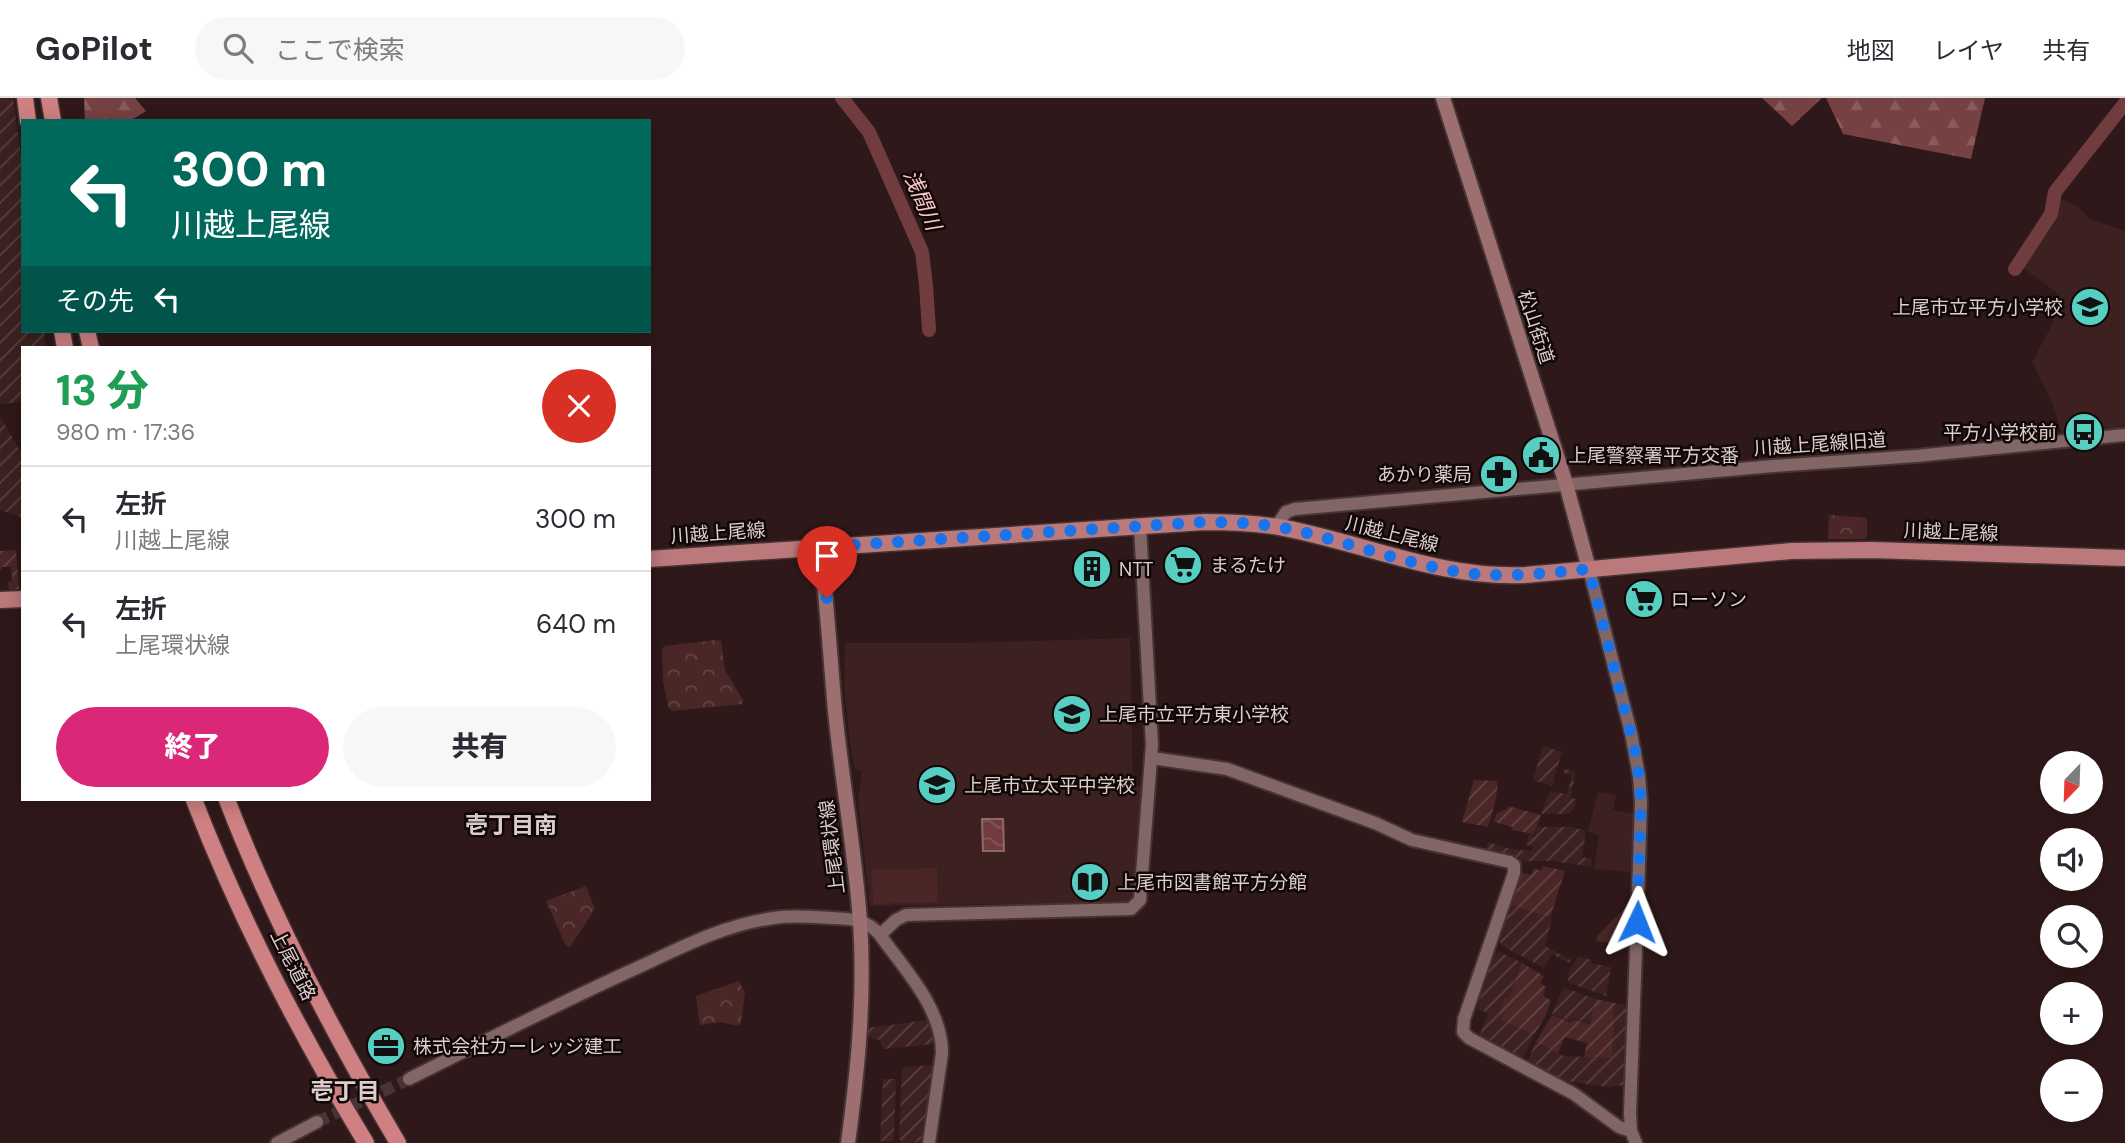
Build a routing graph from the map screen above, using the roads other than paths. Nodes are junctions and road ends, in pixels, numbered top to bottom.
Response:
1 (25, 98) edge
2 (49, 98) edge
3 (1443, 98) edge
4 (28, 119) edge
5 (53, 119) edge
6 (2125, 435) edge
7 (1566, 484) junction
8 (1140, 526) junction
9 (1276, 527) junction
10 (820, 547) junction
11 (2125, 558) edge
12 (651, 559) edge
13 (1589, 569) junction
14 (21, 599) edge
15 (0, 600) edge
16 (1152, 758) junction
17 (194, 801) edge
18 (227, 801) edge
19 (860, 920) junction
20 (880, 935) junction
21 (409, 1079) tunnel mouth
22 (317, 1122) tunnel mouth
23 (1634, 1137) edge
24 (276, 1143) edge
25 (366, 1143) edge
26 (398, 1143) edge
27 (848, 1143) edge
28 (929, 1143) edge

1 - 4 highway
2 - 5 highway
3 - 7 main road, 松山街道
6 - 7 street, 川越上尾線旧道
7 - 9 street, 川越上尾線旧道
7 - 13 main road, 松山街道
8 - 9 main road, 川越上尾線
8 - 10 main road, 川越上尾線
8 - 16 street
9 - 13 main road, 川越上尾線
10 - 12 main road, 川越上尾線
10 - 19 main road, 上尾環状線
11 - 13 main road, 川越上尾線
13 - 23 street
14 - 15 main road
16 - 20 street
16 - 23 street
17 - 25 highway, 上尾道路
18 - 26 highway, 上尾道路
19 - 20 street
19 - 21 street
19 - 27 main road, 上尾環状線
20 - 28 street
22 - 24 street

